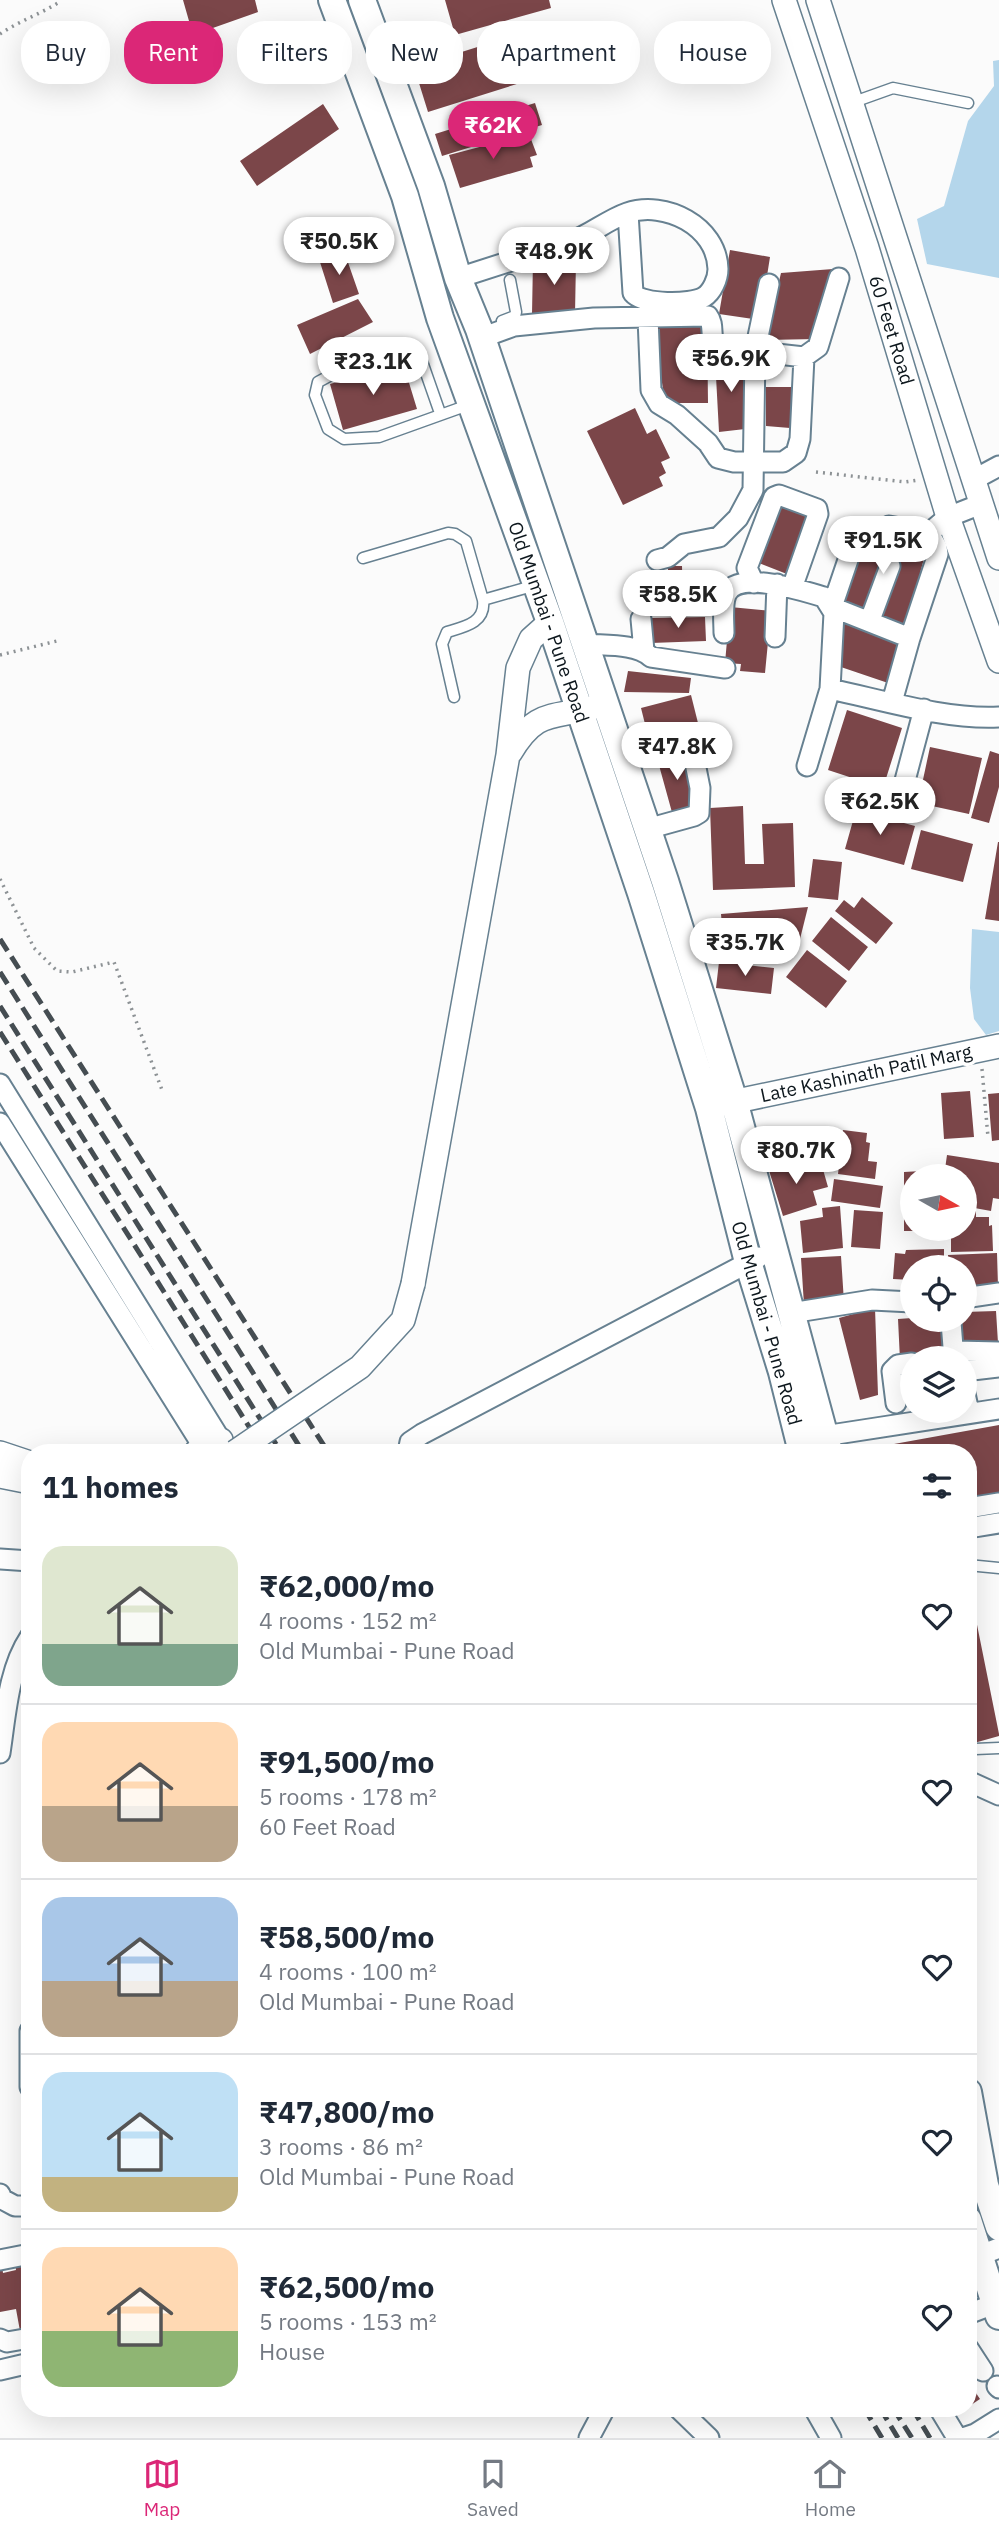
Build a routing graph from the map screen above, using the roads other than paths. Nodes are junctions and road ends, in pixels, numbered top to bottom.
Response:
1 (332, 0) edge
2 (362, 0) edge
3 (785, 0) edge
4 (818, 0) edge
5 (851, 103) junction
6 (968, 103) dead end
7 (431, 187) junction
8 (405, 196) junction
9 (628, 212) junction
10 (906, 274) junction
11 (458, 278) junction
12 (839, 278) dead end
13 (510, 279) dead end
14 (877, 282) junction
15 (769, 284) dead end
16 (648, 318) junction
17 (480, 334) junction
18 (755, 351) junction
19 (804, 357) junction
20 (472, 404) junction
21 (440, 413) junction
22 (754, 461) junction
23 (999, 466) edge
24 (974, 480) junction
25 (981, 504) junction
26 (948, 517) junction
27 (889, 526) dead end
28 (929, 533) junction
29 (849, 557) dead end
30 (363, 558) dead end
31 (999, 558) edge
32 (657, 560) dead end
33 (890, 566) dead end
34 (754, 583) junction
35 (537, 585) junction
36 (785, 586) junction
37 (483, 600) junction
38 (832, 607) junction
39 (641, 619) dead end
40 (870, 620) junction
41 (550, 622) junction
42 (724, 633) dead end
43 (775, 637) dead end
44 (910, 638) junction
45 (584, 644) junction
46 (644, 651) junction
47 (999, 661) edge
48 (725, 668) dead end
49 (830, 689) junction
50 (454, 696) dead end
51 (892, 702) junction
52 (592, 707) junction
53 (924, 709) junction
54 (999, 717) edge
55 (694, 753) dead end
56 (508, 755) junction
57 (807, 766) dead end
58 (903, 788) dead end
59 (647, 829) junction
60 (990, 1047) edge
61 (0, 1084) edge
62 (721, 1104) junction
63 (0, 1123) edge
64 (772, 1250) junction
65 (748, 1262) junction
66 (999, 1293) edge
67 (977, 1296) edge
68 (900, 1301) edge
69 (790, 1314) junction
70 (953, 1332) edge
71 (999, 1352) edge
72 (900, 1365) edge
73 (999, 1367) edge
74 (977, 1370) edge
75 (896, 1403) dead end
76 (999, 1409) edge
77 (977, 1411) edge
78 (920, 1423) edge
79 (207, 1444) edge
80 (211, 1444) edge
81 (225, 1444) edge
82 (410, 1444) edge
83 (800, 1444) edge
84 (826, 1444) edge
85 (0, 1453) edge
86 (21, 1460) edge
87 (0, 1476) edge
88 (21, 1480) edge
89 (0, 1489) edge
90 (21, 1492) edge
91 (999, 1503) edge
92 (977, 1507) edge
93 (999, 1523) edge
94 (977, 1527) edge
95 (0, 1559) edge
96 (21, 1560) edge
97 (977, 1566) edge
98 (999, 1568) edge
99 (21, 1651) edge
100 (999, 1748) edge
101 (977, 1749) edge
102 (0, 1753) edge
103 (977, 1785) edge
104 (999, 1795) edge
105 (977, 2141) edge
106 (0, 2194) edge
107 (21, 2206) edge
108 (999, 2227) edge
109 (977, 2238) edge
110 (21, 2256) edge
111 (0, 2260) edge
112 (997, 2310) edge
113 (977, 2313) edge
114 (0, 2339) edge
115 (21, 2340) edge
116 (977, 2362) edge
117 (21, 2365) edge
118 (0, 2370) edge
119 (983, 2371) dead end
120 (600, 2417) edge
121 (687, 2417) edge
122 (819, 2417) edge
123 (945, 2417) edge
124 (999, 2419) edge
125 (589, 2438) edge
126 (709, 2438) edge
127 (831, 2438) edge
128 (962, 2438) edge

1 - 8 main road, Old Mumbai - Pune Road
2 - 7 main road, Old Mumbai - Pune Road
3 - 14 street, 60 Feet Road
4 - 5 street, 60 Feet Road
5 - 6 lane
5 - 10 street, 60 Feet Road
7 - 8 main road
7 - 11 main road, Old Mumbai - Pune Road
8 - 20 main road, Old Mumbai - Pune Road
9 - 9 street
9 - 11 street
10 - 14 street
10 - 24 street, 60 Feet Road
11 - 17 main road, Old Mumbai - Pune Road
12 - 19 street
13 - 17 lane
14 - 26 street, 60 Feet Road
15 - 18 street
16 - 17 street
16 - 18 street
16 - 22 street
17 - 45 main road, Old Mumbai - Pune Road
18 - 19 street
18 - 22 street
19 - 22 street
20 - 21 lane
20 - 35 main road, Old Mumbai - Pune Road
21 - 21 lane
22 - 32 street
23 - 24 street
24 - 25 street, 60 Feet Road
25 - 26 street
25 - 31 street, 60 Feet Road
26 - 28 street
26 - 47 street, 60 Feet Road
27 - 28 street
28 - 44 street
29 - 38 street
30 - 37 lane
33 - 40 street
34 - 36 street
34 - 36 street
34 - 42 street
35 - 37 lane
35 - 41 main road, Old Mumbai - Pune Road
36 - 38 street
36 - 43 street
37 - 50 lane
38 - 40 street
38 - 49 street
39 - 46 street
40 - 44 street
41 - 52 main road, Old Mumbai - Pune Road
41 - 56 street
44 - 51 street
45 - 46 street
45 - 52 main road, Old Mumbai - Pune Road
46 - 48 street
49 - 51 street
49 - 57 street
51 - 53 street
52 - 56 street
52 - 59 main road, Old Mumbai - Pune Road
52 - 62 main road, Old Mumbai - Pune Road
53 - 54 street
53 - 58 street
55 - 59 street
56 - 81 street, bridge
59 - 62 main road, Old Mumbai - Pune Road
60 - 62 street, Late Kashinath Patil Marg
61 - 80 street
62 - 64 main road, Old Mumbai - Pune Road
62 - 65 main road, Old Mumbai - Pune Road
63 - 79 street
64 - 65 street
64 - 69 main road, Old Mumbai - Pune Road
65 - 82 street
65 - 83 main road, Old Mumbai - Pune Road
66 - 67 street
68 - 69 street
69 - 84 main road, Old Mumbai - Pune Road
70 - 71 street
72 - 75 street
73 - 74 street
76 - 77 street
78 - 84 street
85 - 86 street
87 - 88 street
89 - 90 street
91 - 92 street
93 - 94 street
95 - 96 street
97 - 98 lane
99 - 102 street
100 - 101 lane
103 - 104 street
105 - 108 main road
106 - 107 street
109 - 112 main road
110 - 111 street
112 - 113 street
114 - 115 street
116 - 119 street
117 - 118 street
120 - 125 street
121 - 126 street
122 - 127 street
123 - 128 street
124 - 128 street

